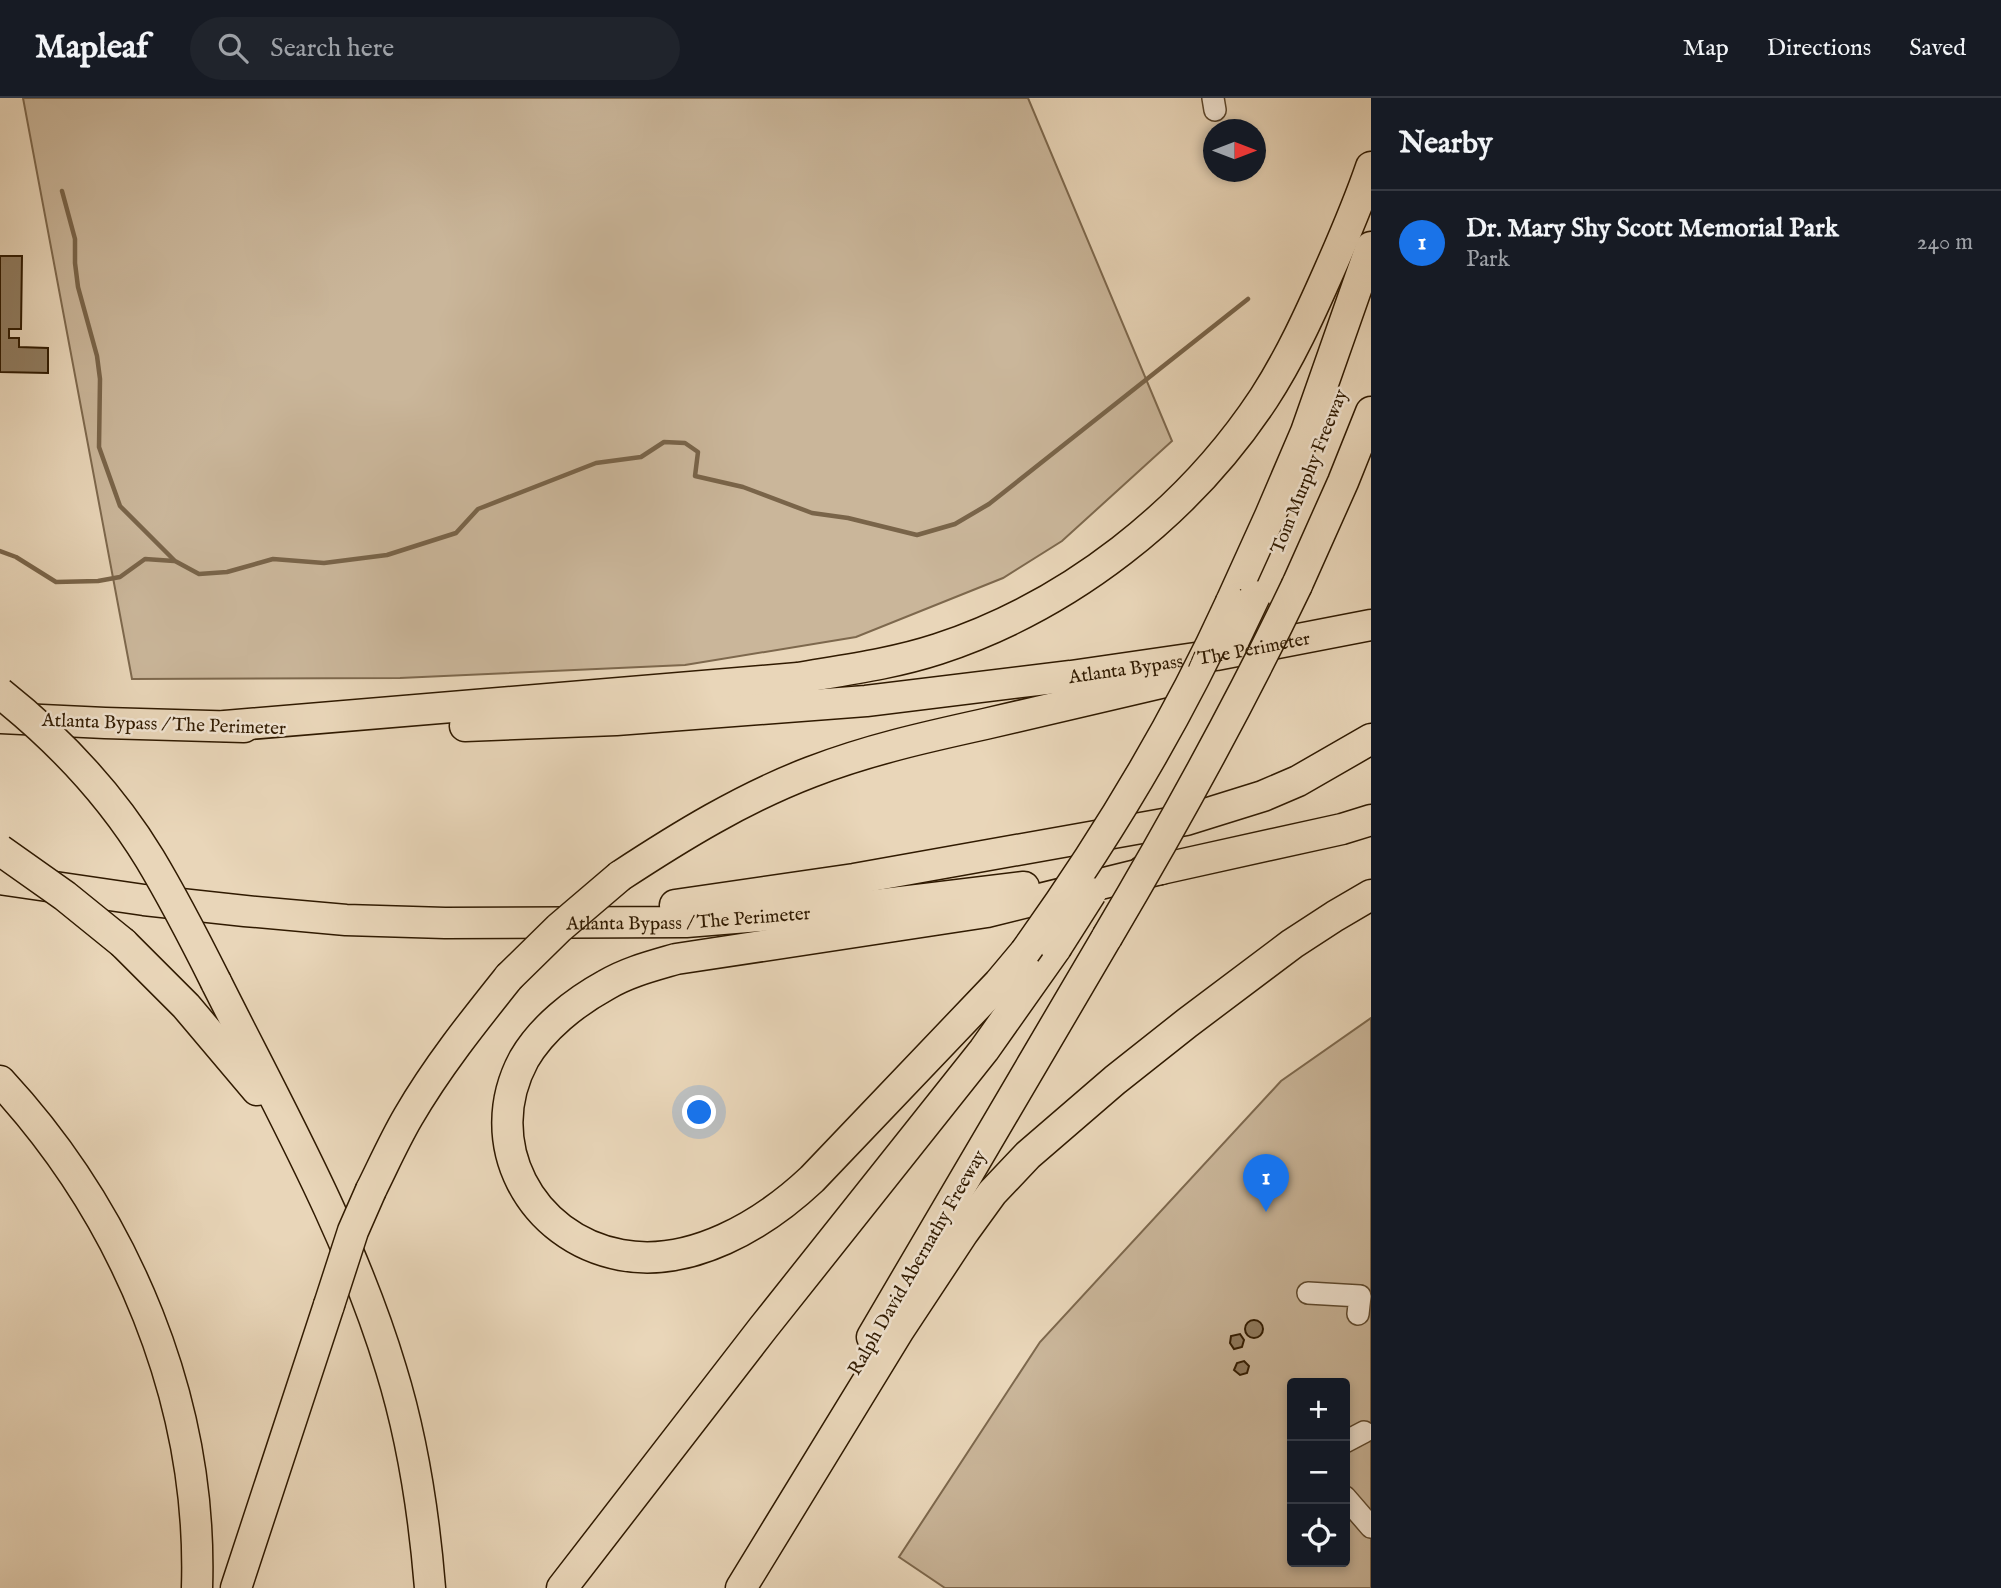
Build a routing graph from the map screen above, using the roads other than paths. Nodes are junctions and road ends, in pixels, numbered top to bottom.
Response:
1 (1371, 167) edge
2 (1371, 247) edge
3 (1371, 306) edge
4 (1371, 412) edge
5 (1243, 599) junction
6 (1371, 625) edge
7 (1216, 655) junction
8 (0, 693) edge
9 (0, 718) edge
10 (225, 726) junction
11 (1371, 739) edge
12 (1371, 820) edge
13 (0, 850) edge
14 (1161, 869) junction
15 (0, 879) edge
16 (1371, 895) edge
17 (543, 924) junction
18 (1107, 937) joint
19 (0, 1081) edge
20 (313, 1175) junction
21 (1308, 1293) dead end
22 (1358, 1314) dead end
23 (1364, 1432) dead end
24 (1348, 1441) edge
25 (1350, 1503) edge
26 (1371, 1527) edge
27 (197, 1588) edge
28 (236, 1588) edge
29 (430, 1588) edge
30 (562, 1588) edge
31 (725, 1588) edge
32 (741, 1588) edge

1 - 10 highway
2 - 5 highway
3 - 5 highway, Tom Murphy Freeway
4 - 18 highway, Tom Murphy Freeway, bridge
5 - 14 highway, bridge
5 - 30 highway, bridge
6 - 7 highway, Atlanta Bypass / The Perimeter
7 - 10 highway, Atlanta Bypass / The Perimeter
7 - 28 highway, bridge
8 - 20 highway, bridge
9 - 10 highway, Atlanta Bypass / The Perimeter
11 - 17 highway
12 - 14 highway, Atlanta Bypass / The Perimeter
13 - 20 highway, bridge
14 - 17 highway, Atlanta Bypass / The Perimeter
15 - 17 highway, Atlanta Bypass / The Perimeter
16 - 32 highway
18 - 31 highway, Ralph David Abernathy Freeway
19 - 27 highway
20 - 29 highway
21 - 22 lane
23 - 24 lane
25 - 26 lane

